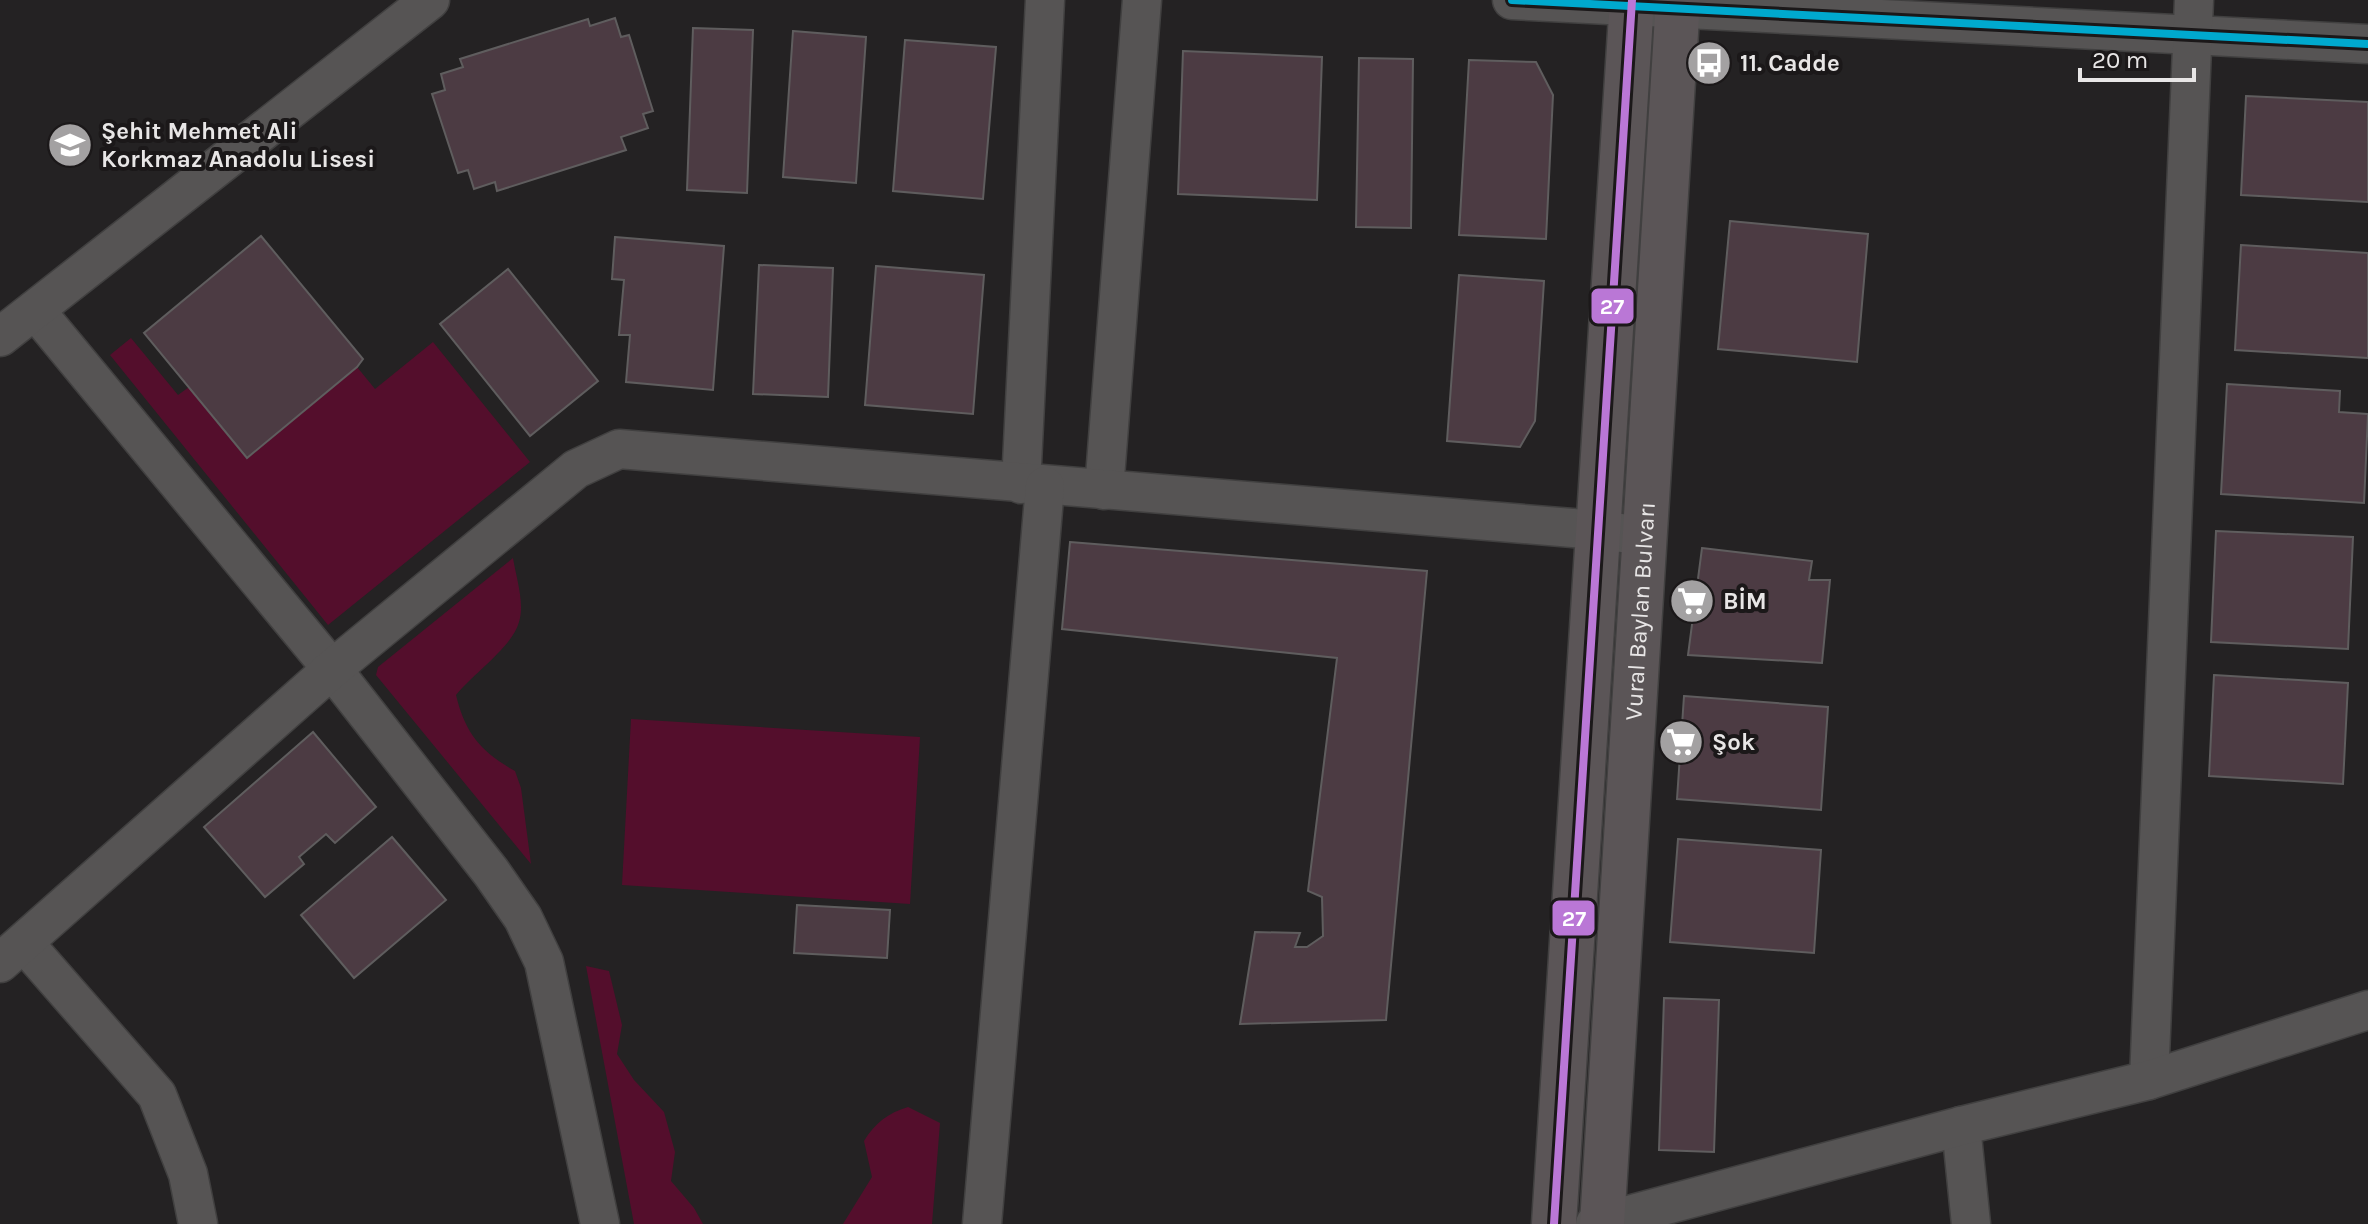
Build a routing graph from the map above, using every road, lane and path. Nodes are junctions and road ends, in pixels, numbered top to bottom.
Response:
1 (430, 0) edge
2 (1045, 0) edge
3 (1142, 0) edge
4 (1512, 0) edge
5 (1632, 3) edge
6 (1678, 4) edge
7 (2193, 18) edge
8 (2368, 44) edge
9 (11, 324) edge
10 (1033, 485) junction
11 (1104, 490) junction
12 (1597, 530) junction
13 (1646, 536) junction
14 (332, 669) junction
15 (12, 953) edge
16 (2368, 1010) edge
17 (2149, 1080) junction
18 (1961, 1126) junction
19 (1600, 1223) edge
20 (198, 1224) edge
21 (600, 1224) edge
22 (982, 1224) edge
23 (1554, 1224) edge
24 (1971, 1224) edge

1 - 9 street
2 - 10 street
3 - 11 street
4 - 5 street
5 - 6 street
5 - 12 main road, Vural Baylan Bulvarı
6 - 7 street
6 - 13 main road, Vural Baylan Bulvarı
7 - 8 street
7 - 17 street
9 - 14 street
10 - 11 street
10 - 14 street
10 - 22 street
11 - 12 street
12 - 13 street
12 - 23 main road, Vural Baylan Bulvarı
13 - 19 main road, Vural Baylan Bulvarı
14 - 15 street
14 - 21 street
15 - 20 street
16 - 17 street
17 - 18 street
18 - 19 street
18 - 24 street

